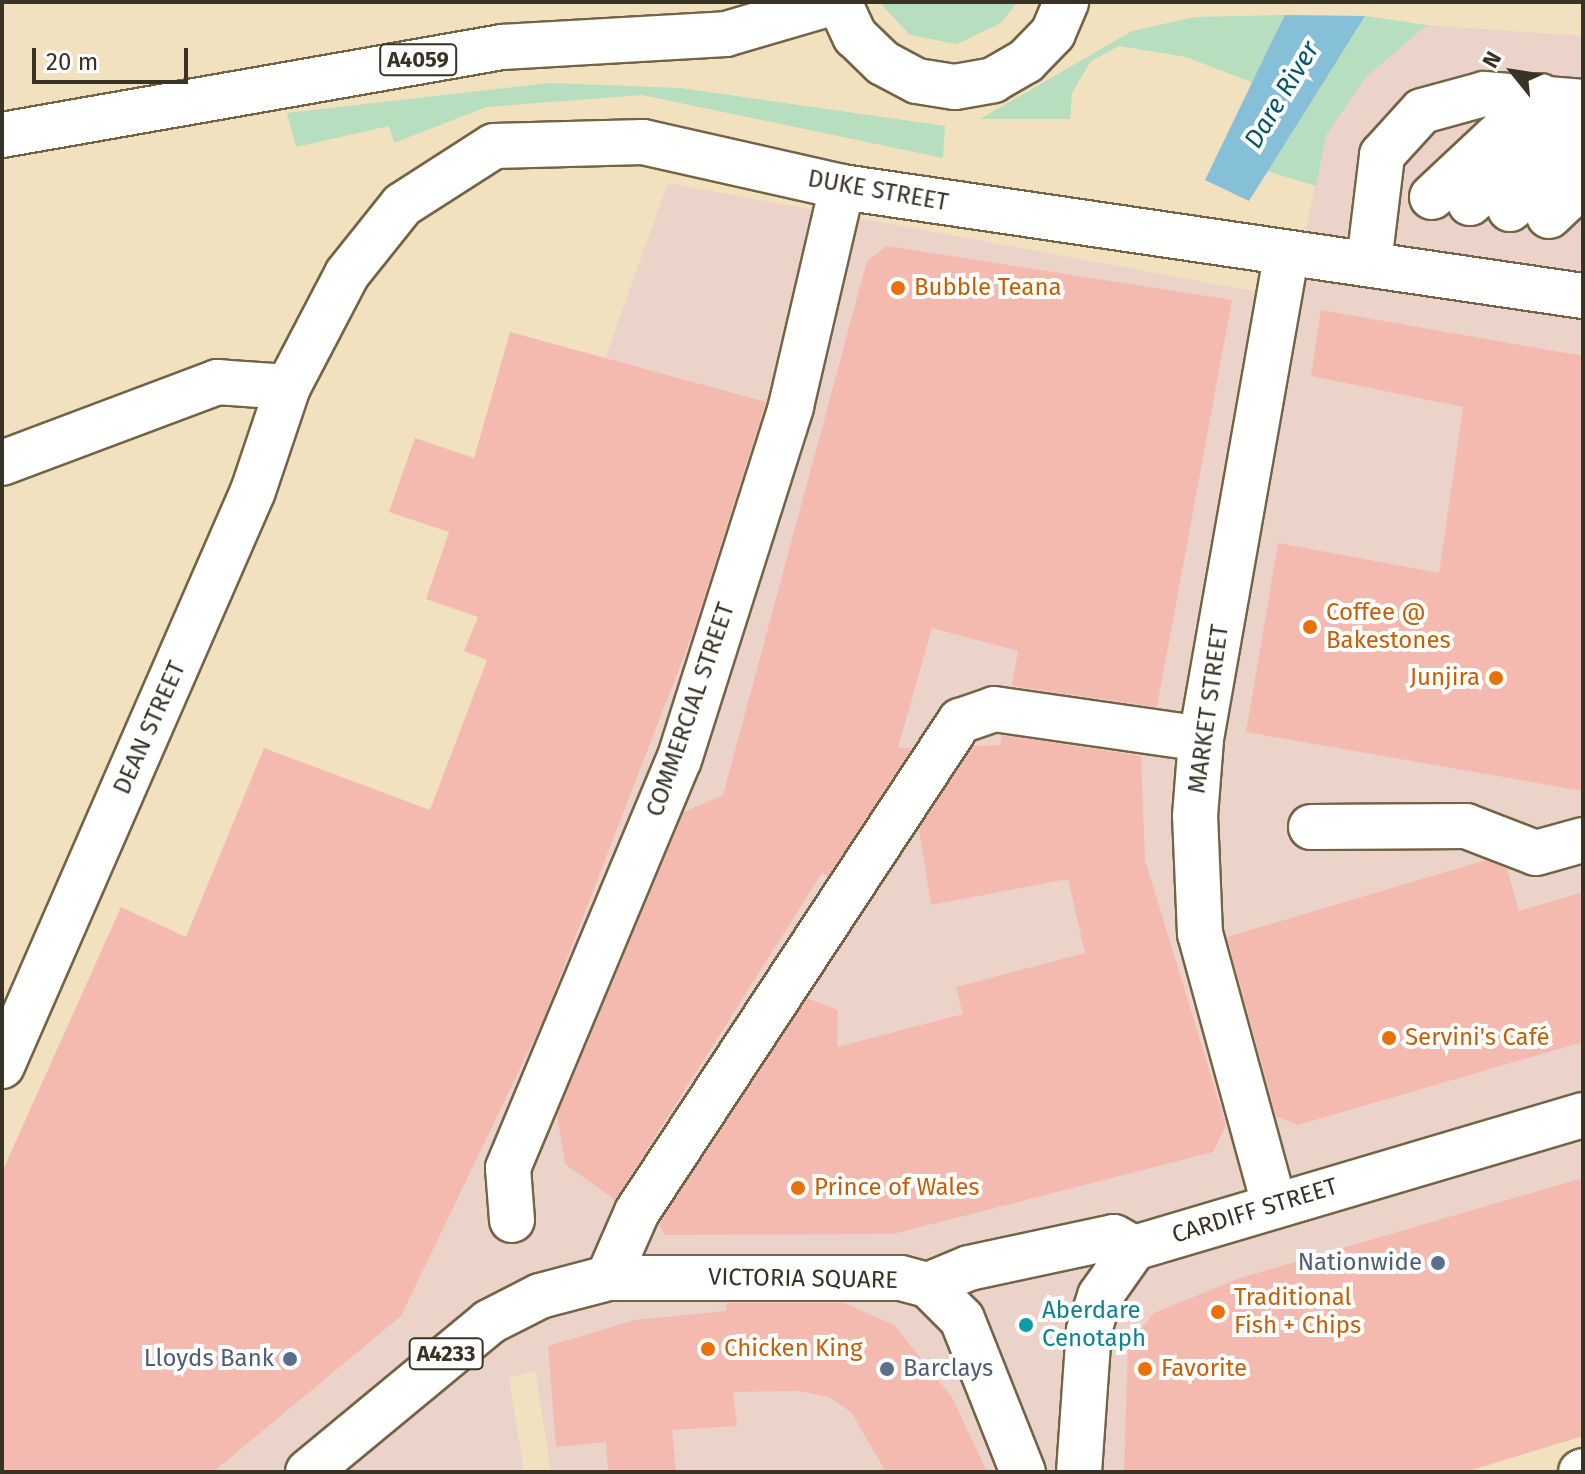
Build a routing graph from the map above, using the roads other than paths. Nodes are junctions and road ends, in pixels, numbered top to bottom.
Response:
1 (837, 2) edge
2 (1066, 2) edge
3 (1572, 110) edge
4 (2, 135) edge
5 (1583, 184) edge
6 (842, 187) junction
7 (1490, 206) junction
8 (1286, 258) junction
9 (1369, 263) junction
10 (1583, 296) edge
11 (288, 387) junction
12 (2, 463) edge
13 (1201, 739) junction
14 (1311, 827) dead end
15 (1583, 840) edge
16 (2, 1066) edge
17 (1583, 1115) edge
18 (1274, 1204) junction
19 (512, 1220) dead end
20 (1134, 1248) junction
21 (608, 1278) junction
22 (928, 1285) junction
23 (308, 1472) edge
24 (1023, 1472) edge
25 (1079, 1472) edge

1 - 2 street
1 - 4 street, A4059
3 - 7 street
3 - 7 street
3 - 9 street
5 - 7 street
6 - 8 street, DUKE STREET
6 - 11 street, DUKE STREET
6 - 19 street, COMMERCIAL STREET
8 - 9 street, DUKE STREET
8 - 13 street, MARKET STREET
9 - 10 street, DUKE STREET
11 - 12 street
11 - 16 street, DEAN STREET
13 - 18 street, MARKET STREET
13 - 21 street
14 - 15 street
17 - 18 street, CARDIFF STREET
18 - 20 street, CARDIFF STREET
20 - 22 street, CARDIFF STREET
20 - 25 street
21 - 22 street, VICTORIA SQUARE / A4233
21 - 23 street, A4233
22 - 24 street, VICTORIA SQUARE

